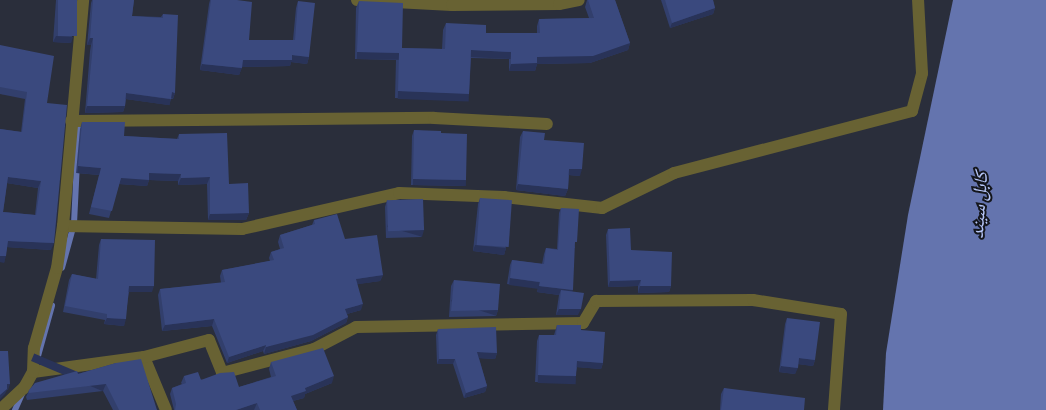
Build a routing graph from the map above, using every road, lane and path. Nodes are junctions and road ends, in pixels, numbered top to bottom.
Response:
1 (83, 0) edge
2 (357, 0) edge
3 (579, 0) edge
4 (918, 0) edge
5 (71, 121) junction
6 (547, 124) dead end
7 (63, 226) junction
8 (144, 357) junction
9 (33, 372) junction
10 (0, 410) edge
11 (166, 410) edge
12 (834, 410) edge

1 - 5 street
2 - 3 street
4 - 7 street
5 - 6 street
5 - 7 street
7 - 9 street
8 - 9 street
8 - 11 street
8 - 12 street
9 - 10 street

